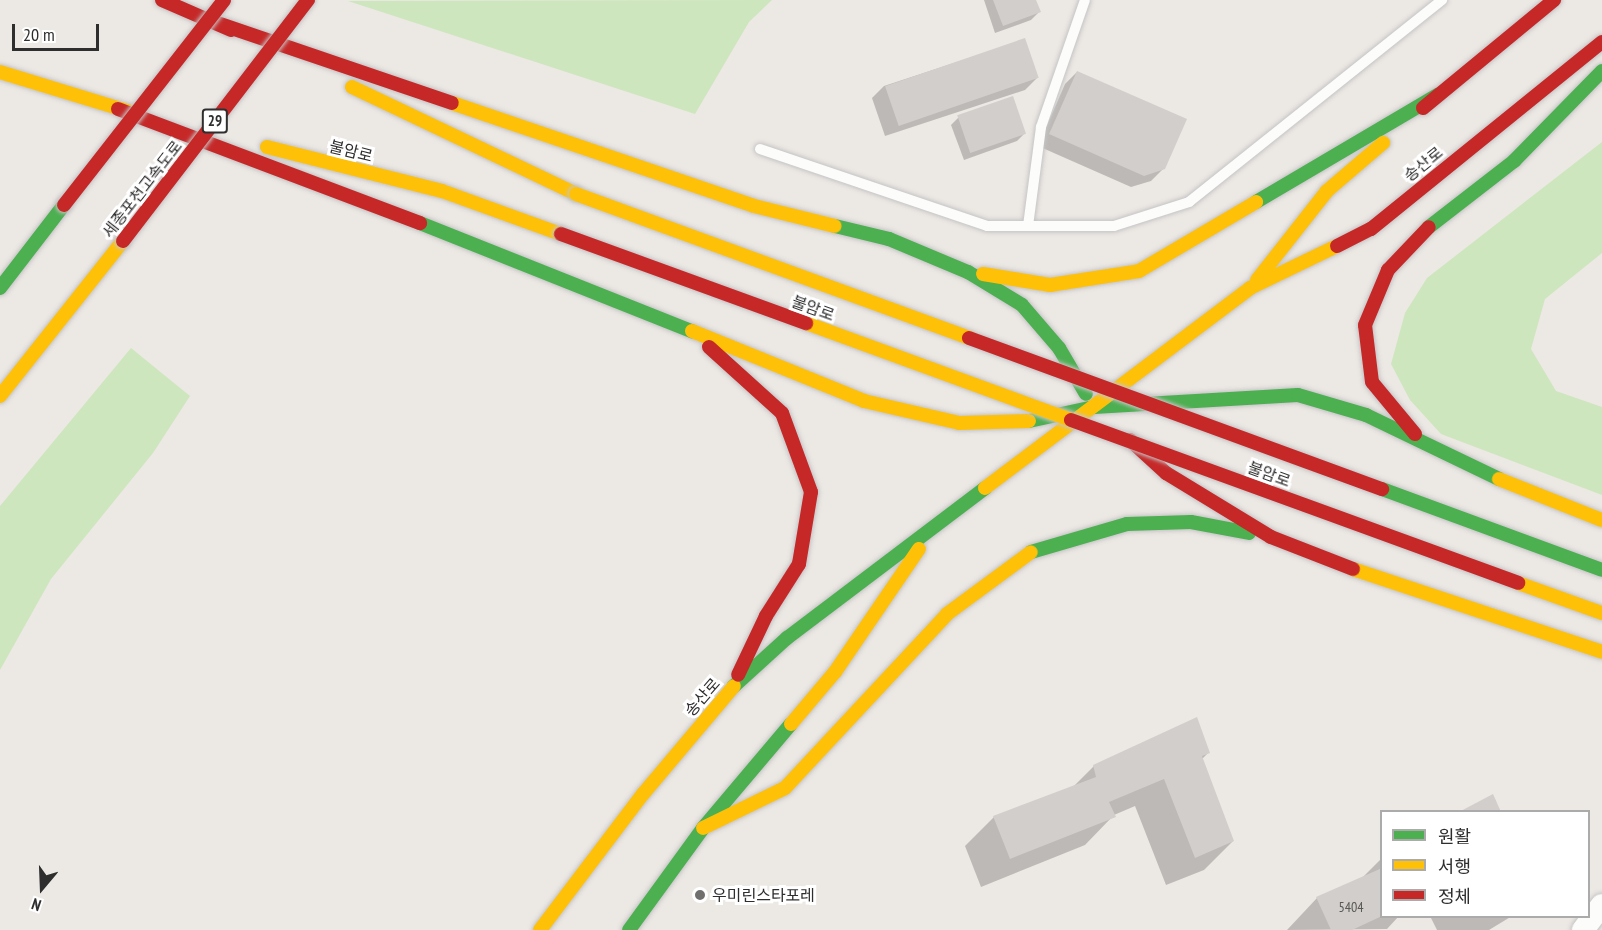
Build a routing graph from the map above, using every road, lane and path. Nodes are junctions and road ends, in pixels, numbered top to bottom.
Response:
1 (162, 0) edge
2 (224, 0) edge
3 (308, 0) edge
4 (1085, 0) edge
5 (1442, 0) edge
6 (1554, 0) edge
7 (217, 23) junction
8 (1602, 42) edge
9 (1602, 71) edge
10 (0, 72) edge
11 (1439, 94) junction
12 (118, 109) junction
13 (760, 149) dead end
14 (1028, 226) junction
15 (968, 272) junction
16 (0, 288) edge
17 (1250, 288) junction
18 (683, 326) junction
19 (0, 396) edge
20 (1094, 407) junction
21 (1419, 439) junction
22 (1602, 520) edge
23 (933, 529) junction
24 (1271, 537) junction
25 (1602, 570) edge
26 (1602, 613) edge
27 (1602, 652) edge
28 (732, 688) junction
29 (703, 828) junction
30 (1602, 905) edge
31 (540, 930) edge
32 (629, 930) edge
33 (1583, 930) edge

1 - 7 main road, 불암로
2 - 16 main road, bridge
3 - 19 main road, 세종포천고속도로 / 29, bridge
4 - 14 lane
5 - 14 lane
6 - 11 main road, 송산로
7 - 15 main road
7 - 25 main road, 불암로, bridge
8 - 17 main road, 송산로
9 - 21 main road
10 - 12 main road, 불암로
11 - 15 main road
11 - 17 main road, 송산로
12 - 18 main road
12 - 26 main road, 불암로, bridge
13 - 14 lane
15 - 20 main road
17 - 20 main road, 송산로
18 - 20 main road
18 - 28 main road
20 - 21 main road
20 - 23 main road, 송산로
20 - 24 main road
21 - 22 main road
23 - 28 main road, 송산로
23 - 29 main road, 송산로
24 - 27 main road
24 - 29 main road
28 - 31 main road, 송산로
29 - 32 main road, 송산로
30 - 33 street

